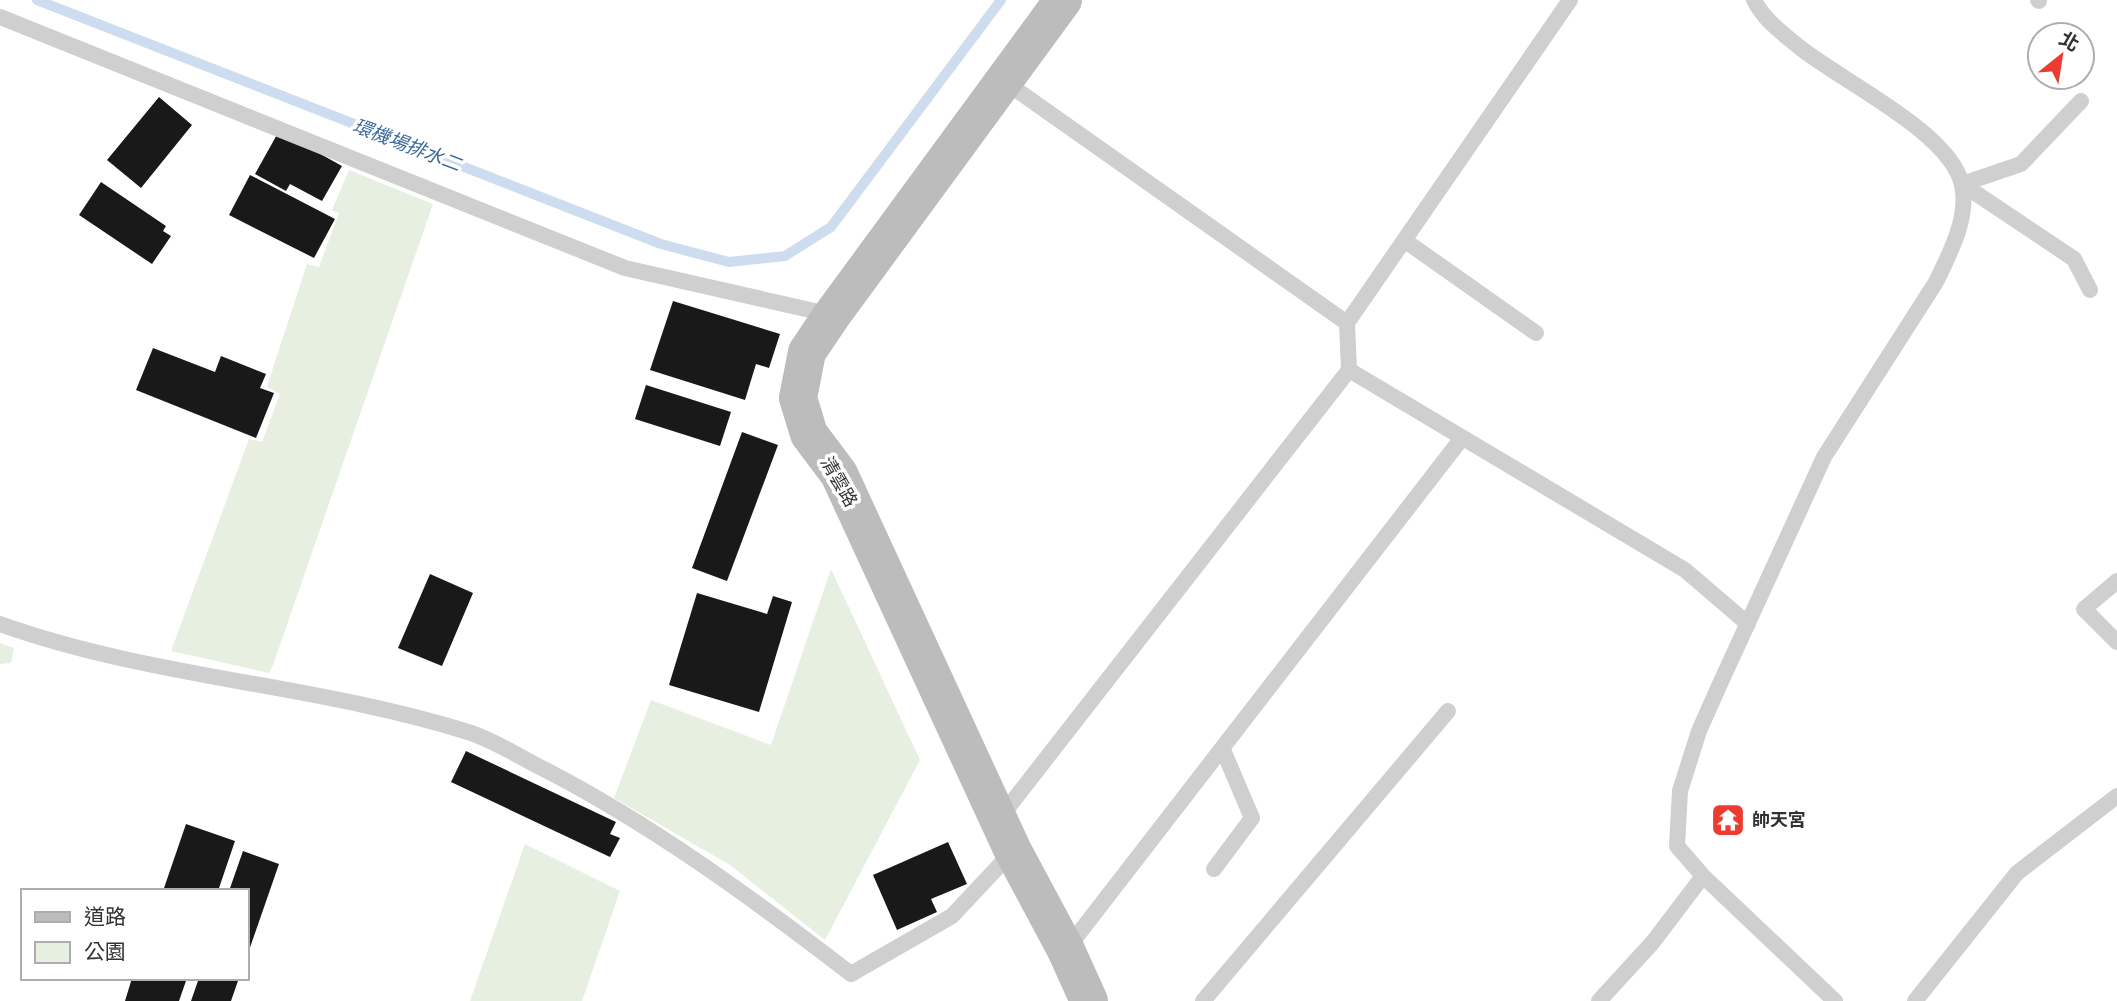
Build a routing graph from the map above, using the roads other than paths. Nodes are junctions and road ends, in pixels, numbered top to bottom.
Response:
1 (1063, 0) edge
2 (1570, 0) edge
3 (1754, 0) edge
4 (0, 17) edge
5 (1004, 81) junction
6 (2081, 101) dead end
7 (1962, 184) junction
8 (1404, 240) junction
9 (2090, 290) dead end
10 (832, 315) junction
11 (1347, 323) junction
12 (1536, 332) dead end
13 (1349, 370) junction
14 (1462, 438) junction
15 (2117, 581) edge
16 (0, 624) edge
17 (1748, 624) junction
18 (2117, 642) edge
19 (1448, 711) dead end
20 (1223, 750) junction
21 (2117, 796) edge
22 (1006, 835) junction
23 (1214, 869) dead end
24 (1703, 876) junction
25 (1066, 950) junction
26 (1089, 1001) edge
27 (1203, 1001) edge
28 (1599, 1001) edge
29 (1835, 1001) edge
30 (1915, 1001) edge

1 - 5 street, 清雲路
2 - 8 lane
3 - 7 lane
4 - 10 lane
5 - 10 street, 清雲路
5 - 11 lane
6 - 7 lane
7 - 9 lane
7 - 17 lane
8 - 11 lane
8 - 12 lane
10 - 22 street, 清雲路
11 - 13 lane
13 - 14 lane
13 - 22 lane
14 - 17 lane
14 - 20 lane
15 - 18 lane
16 - 22 lane
17 - 24 lane
19 - 27 lane
20 - 23 lane
20 - 25 lane
21 - 30 lane
22 - 25 street, 清雲路
24 - 28 lane
24 - 29 lane
25 - 26 street, 清雲路

